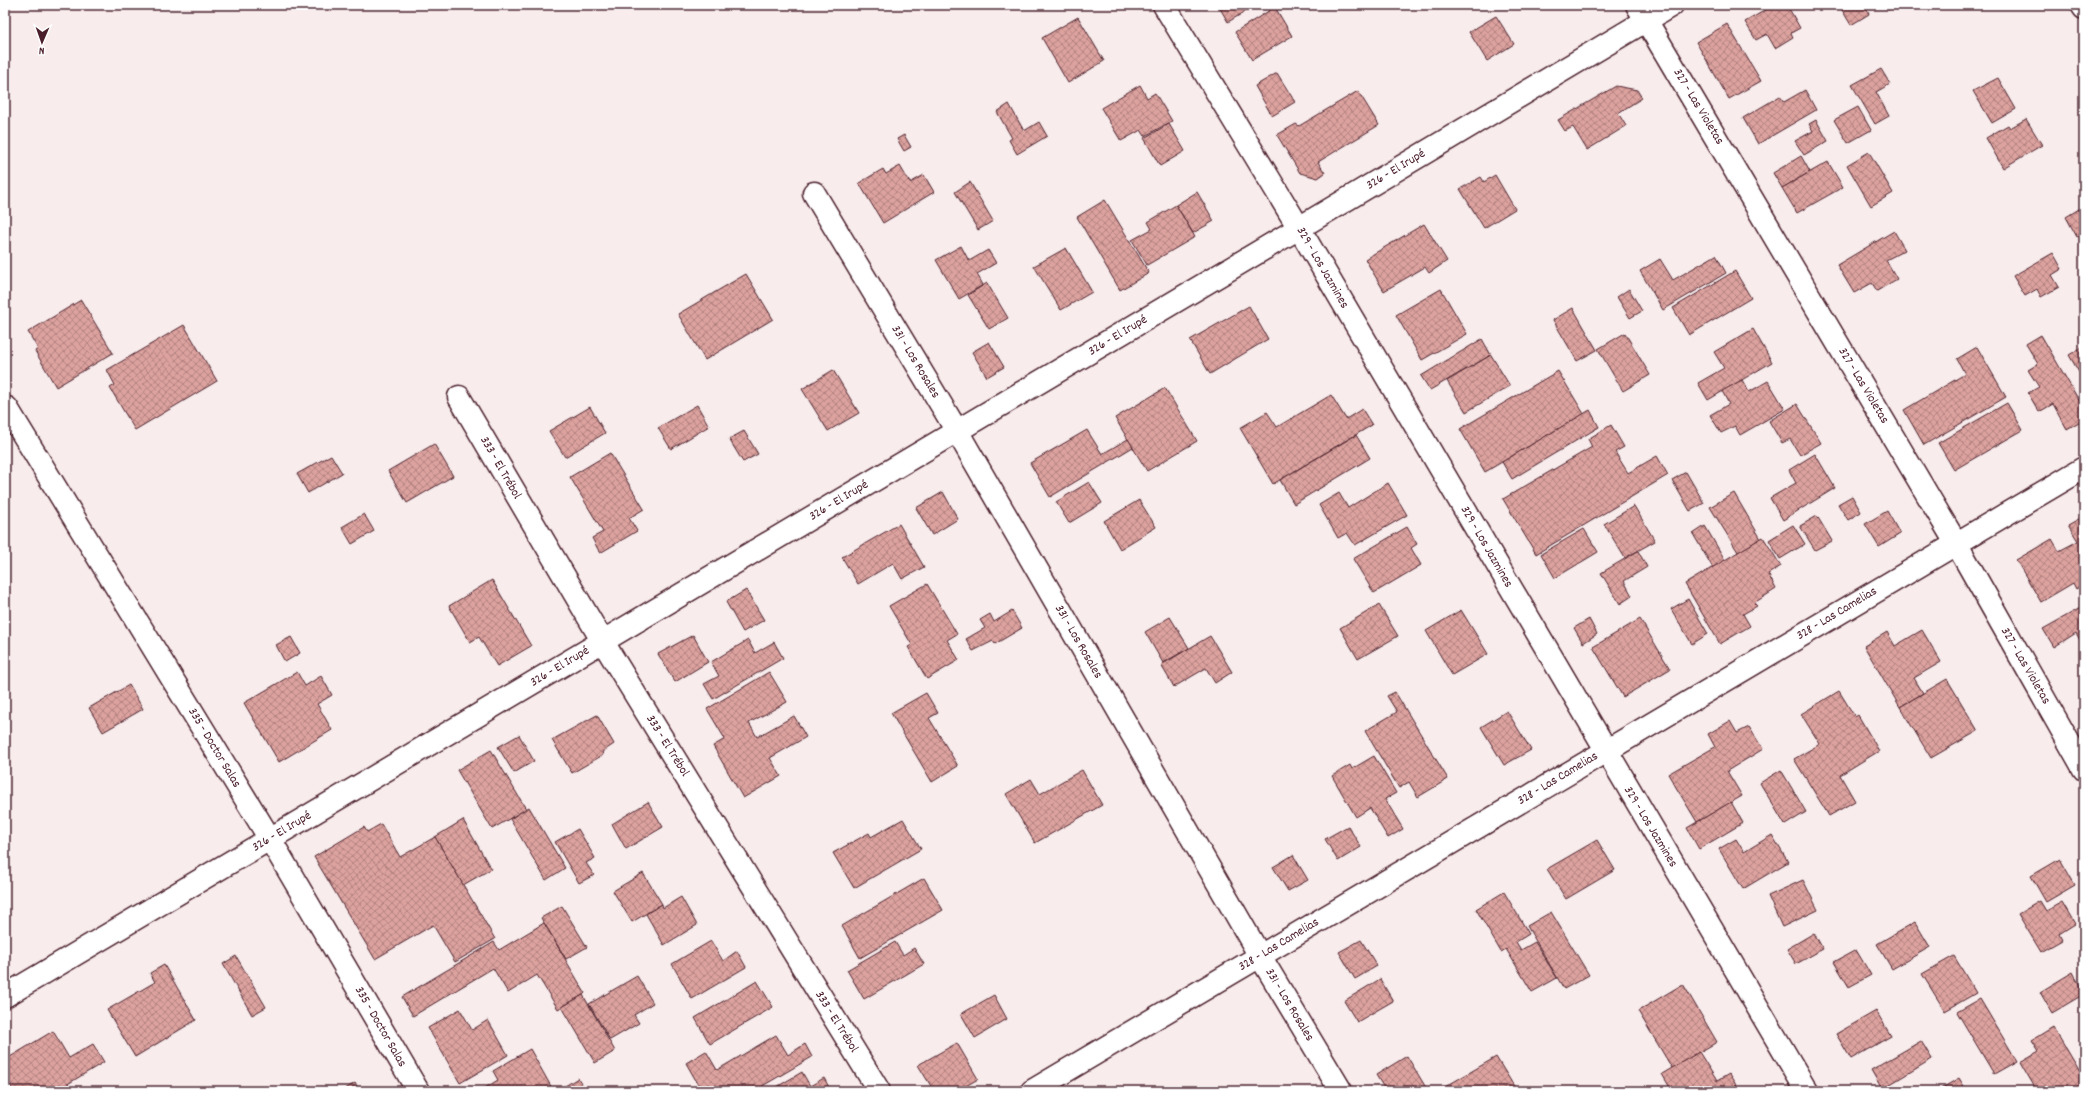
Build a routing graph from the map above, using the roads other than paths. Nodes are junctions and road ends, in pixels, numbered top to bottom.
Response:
1 (1164, 5) edge
2 (1672, 5) edge
3 (2082, 5) edge
4 (2084, 8) edge
5 (1642, 12) edge
6 (814, 193) dead end
7 (1299, 228) junction
8 (459, 397) dead end
9 (7, 408) dead end
10 (957, 432) junction
11 (2084, 468) edge
12 (1956, 544) junction
13 (603, 642) junction
14 (1606, 751) junction
15 (2084, 769) edge
16 (270, 839) junction
17 (1260, 956) junction
18 (5, 996) edge
19 (418, 1091) edge
20 (879, 1091) edge
21 (1032, 1091) edge
22 (1341, 1091) edge
23 (1807, 1091) edge

1 - 7 street, 329 - Los Jazmines
2 - 5 street, 326 - El Irupé
3 - 4 street
5 - 7 street, 326 - El Irupé
5 - 12 street, 327 - Las Violetas
6 - 10 street, 331 - Los Rosales
7 - 10 street, 326 - El Irupé
7 - 14 street, 329 - Los Jazmines
8 - 13 street, 333 - El Trébol
9 - 16 street, 335 - Doctor Salas
10 - 13 street, 326 - El Irupé
10 - 17 street, 331 - Los Rosales
11 - 12 street, 328 - Las Camelias
12 - 14 street, 328 - Las Camelias
12 - 15 street, 327 - Las Violetas
13 - 16 street, 326 - El Irupé
13 - 20 street, 333 - El Trébol
14 - 17 street, 328 - Las Camelias
14 - 23 street, 329 - Los Jazmines
16 - 18 street, 326 - El Irupé
16 - 19 street, 335 - Doctor Salas
17 - 21 street, 328 - Las Camelias
17 - 22 street, 331 - Los Rosales

